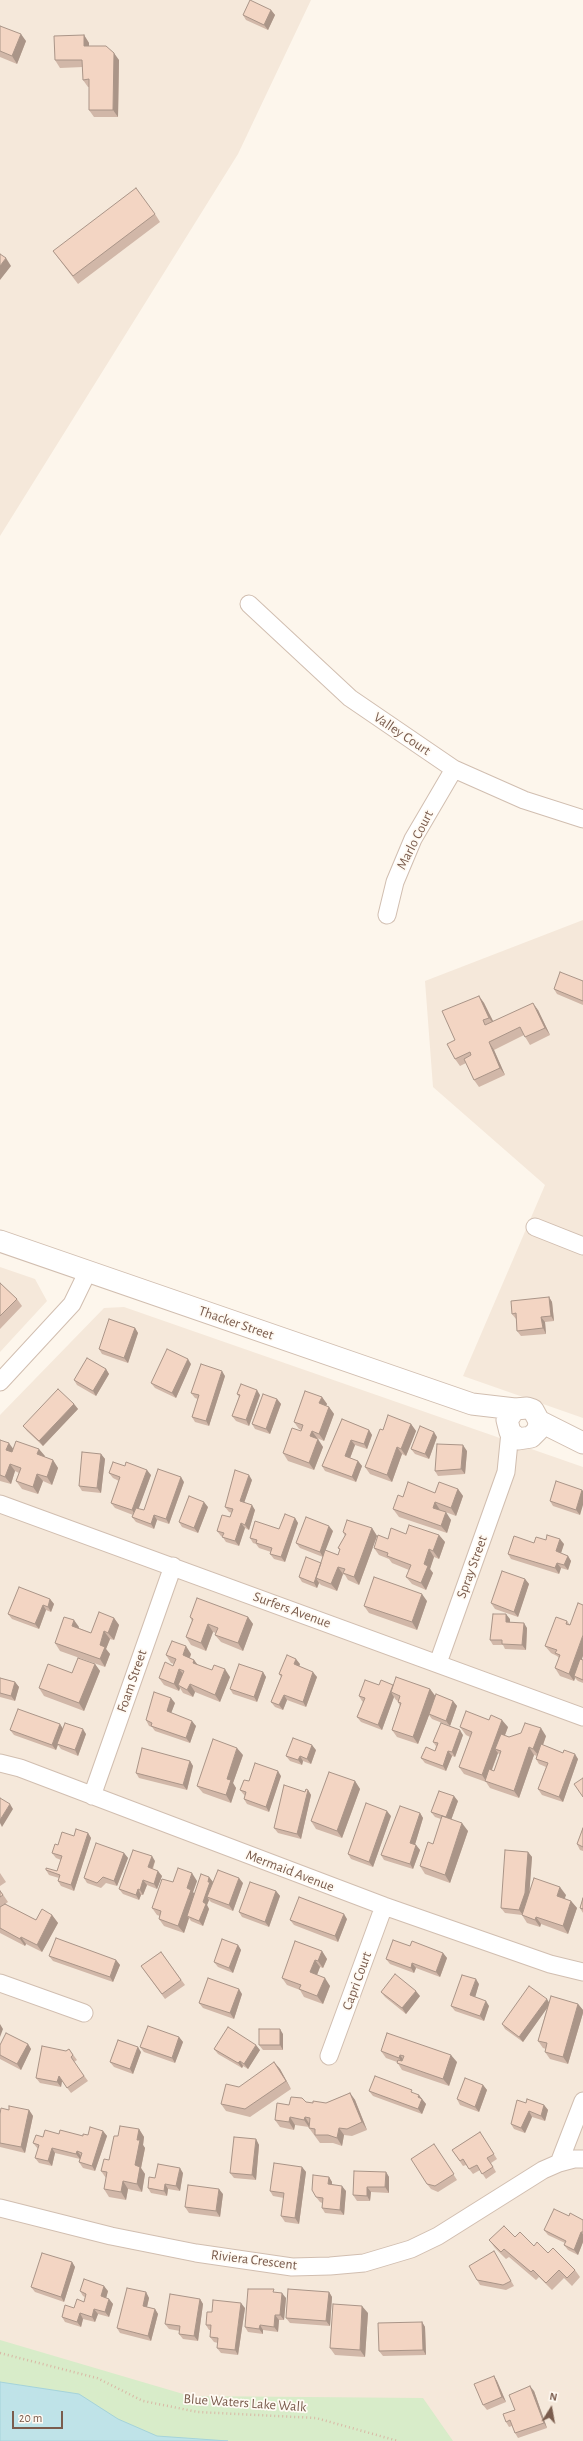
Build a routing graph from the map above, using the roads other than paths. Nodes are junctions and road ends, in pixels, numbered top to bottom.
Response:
1 (248, 604) dead end
2 (454, 769) junction
3 (583, 819) edge
4 (387, 915) dead end
5 (535, 1227) dead end
6 (0, 1241) edge
7 (583, 1246) edge
8 (88, 1271) junction
9 (0, 1382) edge
10 (472, 1404) junction
11 (523, 1431) junction
12 (582, 1443) edge
13 (0, 1504) edge
14 (173, 1566) junction
15 (438, 1663) junction
16 (583, 1717) edge
17 (0, 1763) edge
18 (92, 1796) junction
19 (384, 1906) junction
20 (583, 1972) edge
21 (0, 1983) edge
22 (84, 2013) dead end
23 (329, 2056) dead end
24 (583, 2101) edge
25 (583, 2160) edge
26 (559, 2163) junction
27 (0, 2208) edge

1 - 2 street, Valley Court
2 - 3 street, Valley Court
2 - 4 street, Marlo Court
5 - 7 street
6 - 8 street, Thacker Street
8 - 9 street
8 - 10 street, Thacker Street
10 - 11 street, Thacker Street
10 - 11 street, Thacker Street
11 - 12 street, Thacker Street
11 - 15 street, Spray Street
13 - 14 street, Surfers Avenue
14 - 15 street, Surfers Avenue
14 - 18 street, Foam Street
15 - 16 street, Surfers Avenue
17 - 18 street, Mermaid Avenue
18 - 19 street, Mermaid Avenue
19 - 20 street, Mermaid Avenue
19 - 23 street, Capri Court
21 - 22 street
24 - 26 street
25 - 26 street, Riviera Crescent
26 - 27 street, Riviera Crescent

